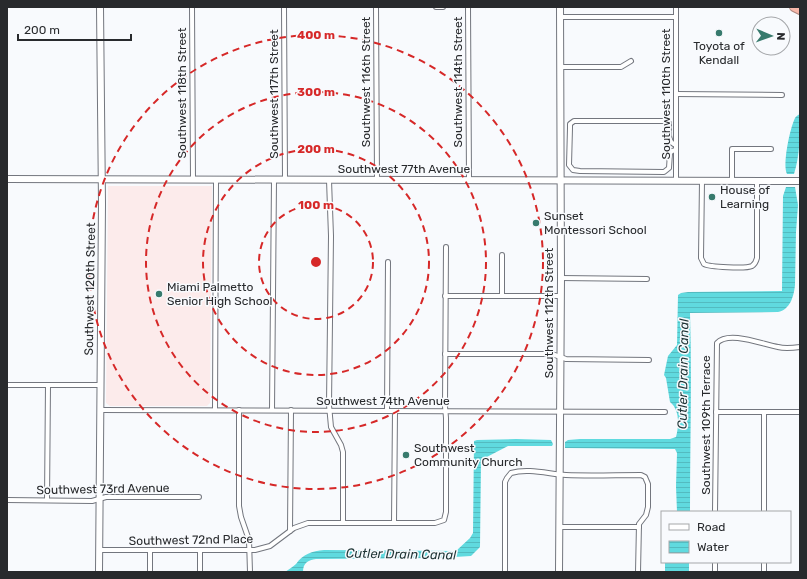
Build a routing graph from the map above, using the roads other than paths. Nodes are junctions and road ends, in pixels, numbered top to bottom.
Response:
1 (100, 7) edge
2 (192, 7) edge
3 (284, 7) edge
4 (376, 7) edge
5 (436, 7) edge
6 (444, 7) edge
7 (468, 7) edge
8 (560, 7) edge
9 (676, 7) edge
10 (794, 7) edge
11 (800, 10) edge
12 (560, 17) junction
13 (676, 17) junction
14 (631, 61) dead end
15 (560, 67) junction
16 (676, 94) junction
17 (782, 94) dead end
18 (669, 130) junction
19 (676, 132) junction
20 (676, 148) junction
21 (771, 149) dead end
22 (7, 179) edge
23 (102, 180) junction
24 (193, 180) junction
25 (216, 180) junction
26 (274, 180) junction
27 (285, 180) junction
28 (330, 180) junction
29 (377, 180) junction
30 (469, 180) junction
31 (561, 180) junction
32 (676, 181) junction
33 (702, 181) junction
34 (732, 181) junction
35 (757, 181) junction
36 (800, 181) edge
37 (446, 247) dead end
38 (502, 255) dead end
39 (388, 262) dead end
40 (561, 278) junction
41 (647, 279) dead end
42 (445, 296) junction
43 (502, 296) junction
44 (560, 296) junction
45 (800, 347) edge
46 (445, 354) junction
47 (560, 357) junction
48 (649, 360) dead end
49 (7, 385) edge
50 (48, 385) junction
51 (100, 385) junction
52 (100, 410) junction
53 (215, 410) junction
54 (239, 410) junction
55 (272, 410) junction
56 (291, 410) junction
57 (329, 411) junction
58 (387, 411) junction
59 (395, 411) junction
60 (446, 411) junction
61 (560, 412) junction
62 (665, 412) dead end
63 (716, 412) junction
64 (764, 412) junction
65 (800, 412) edge
66 (559, 474) junction
67 (198, 497) dead end
68 (99, 498) junction
69 (7, 500) edge
70 (47, 500) junction
71 (716, 511) edge
72 (764, 511) edge
73 (343, 523) junction
74 (394, 523) junction
75 (559, 527) junction
76 (638, 527) junction
77 (290, 531) junction
78 (99, 550) junction
79 (250, 550) junction
80 (150, 551) junction
81 (200, 551) junction
82 (99, 572) edge
83 (150, 572) edge
84 (200, 572) edge
85 (250, 572) edge
86 (505, 572) edge
87 (559, 572) edge
88 (638, 572) edge

1 - 23 street, Southwest 120th Street
2 - 24 street, Southwest 118th Street
3 - 27 street, Southwest 117th Street
4 - 29 street, Southwest 116th Street
5 - 6 street
7 - 30 street, Southwest 114th Street
8 - 12 street, Southwest 112th Street
9 - 13 street, Southwest 110th Street
10 - 11 highway
12 - 13 street
12 - 15 street, Southwest 112th Street
13 - 16 street, Southwest 110th Street
14 - 15 street
15 - 31 street, Southwest 112th Street
16 - 17 street
16 - 19 street, Southwest 110th Street
18 - 19 street
18 - 20 street
18 - 20 street
19 - 20 street, Southwest 110th Street
20 - 32 street, Southwest 110th Street
21 - 34 street
22 - 23 street, Southwest 77th Avenue
23 - 24 street, Southwest 77th Avenue
23 - 51 street, Southwest 120th Street
24 - 25 street, Southwest 77th Avenue
25 - 26 street, Southwest 77th Avenue
25 - 53 street
26 - 27 street, Southwest 77th Avenue
26 - 55 street
27 - 28 street, Southwest 77th Avenue
28 - 29 street, Southwest 77th Avenue
28 - 57 street
29 - 30 street, Southwest 77th Avenue
30 - 31 street, Southwest 77th Avenue
31 - 32 street, Southwest 77th Avenue
31 - 40 street, Southwest 112th Street
32 - 33 street, Southwest 77th Avenue
33 - 34 street, Southwest 77th Avenue
33 - 35 street
34 - 35 street, Southwest 77th Avenue
35 - 36 street, Southwest 77th Avenue
37 - 42 street
38 - 43 street
39 - 58 street
40 - 41 street
40 - 44 street, Southwest 112th Street
42 - 43 street
42 - 46 street
43 - 44 street
44 - 47 street, Southwest 112th Street
45 - 63 street, Southwest 109th Terrace
46 - 47 street
46 - 60 street
47 - 48 street
47 - 61 street, Southwest 112th Street
49 - 50 street
50 - 51 street
50 - 70 street
51 - 52 street, Southwest 120th Street
52 - 53 street, Southwest 74th Avenue
52 - 68 street, Southwest 120th Street
53 - 54 street, Southwest 74th Avenue
54 - 55 street, Southwest 74th Avenue
54 - 79 street
55 - 56 street, Southwest 74th Avenue
56 - 57 street, Southwest 74th Avenue
56 - 77 street
57 - 58 street, Southwest 74th Avenue
57 - 73 street
58 - 59 street, Southwest 74th Avenue
59 - 60 street, Southwest 74th Avenue
59 - 74 street
60 - 61 street, Southwest 74th Avenue
60 - 74 street, Southwest 72nd Place
61 - 62 street, Southwest 74th Avenue
61 - 66 street, Southwest 112th Street
63 - 64 street
63 - 71 street, Southwest 109th Terrace
64 - 65 street
64 - 72 street
66 - 75 street, Southwest 112th Street
66 - 76 street
66 - 86 street
67 - 68 street, Southwest 73rd Avenue
68 - 70 street, Southwest 73rd Avenue
68 - 78 street, Southwest 120th Street
69 - 70 street, Southwest 73rd Avenue
73 - 74 street, Southwest 72nd Place
73 - 77 street, Southwest 72nd Place
75 - 76 street
75 - 87 street, Southwest 112th Street
76 - 88 street
77 - 79 street, Southwest 72nd Place
78 - 80 street, Southwest 72nd Place
78 - 82 street, Southwest 120th Street
79 - 81 street, Southwest 72nd Place
79 - 85 street
80 - 81 street, Southwest 72nd Place
80 - 83 street
81 - 84 street

